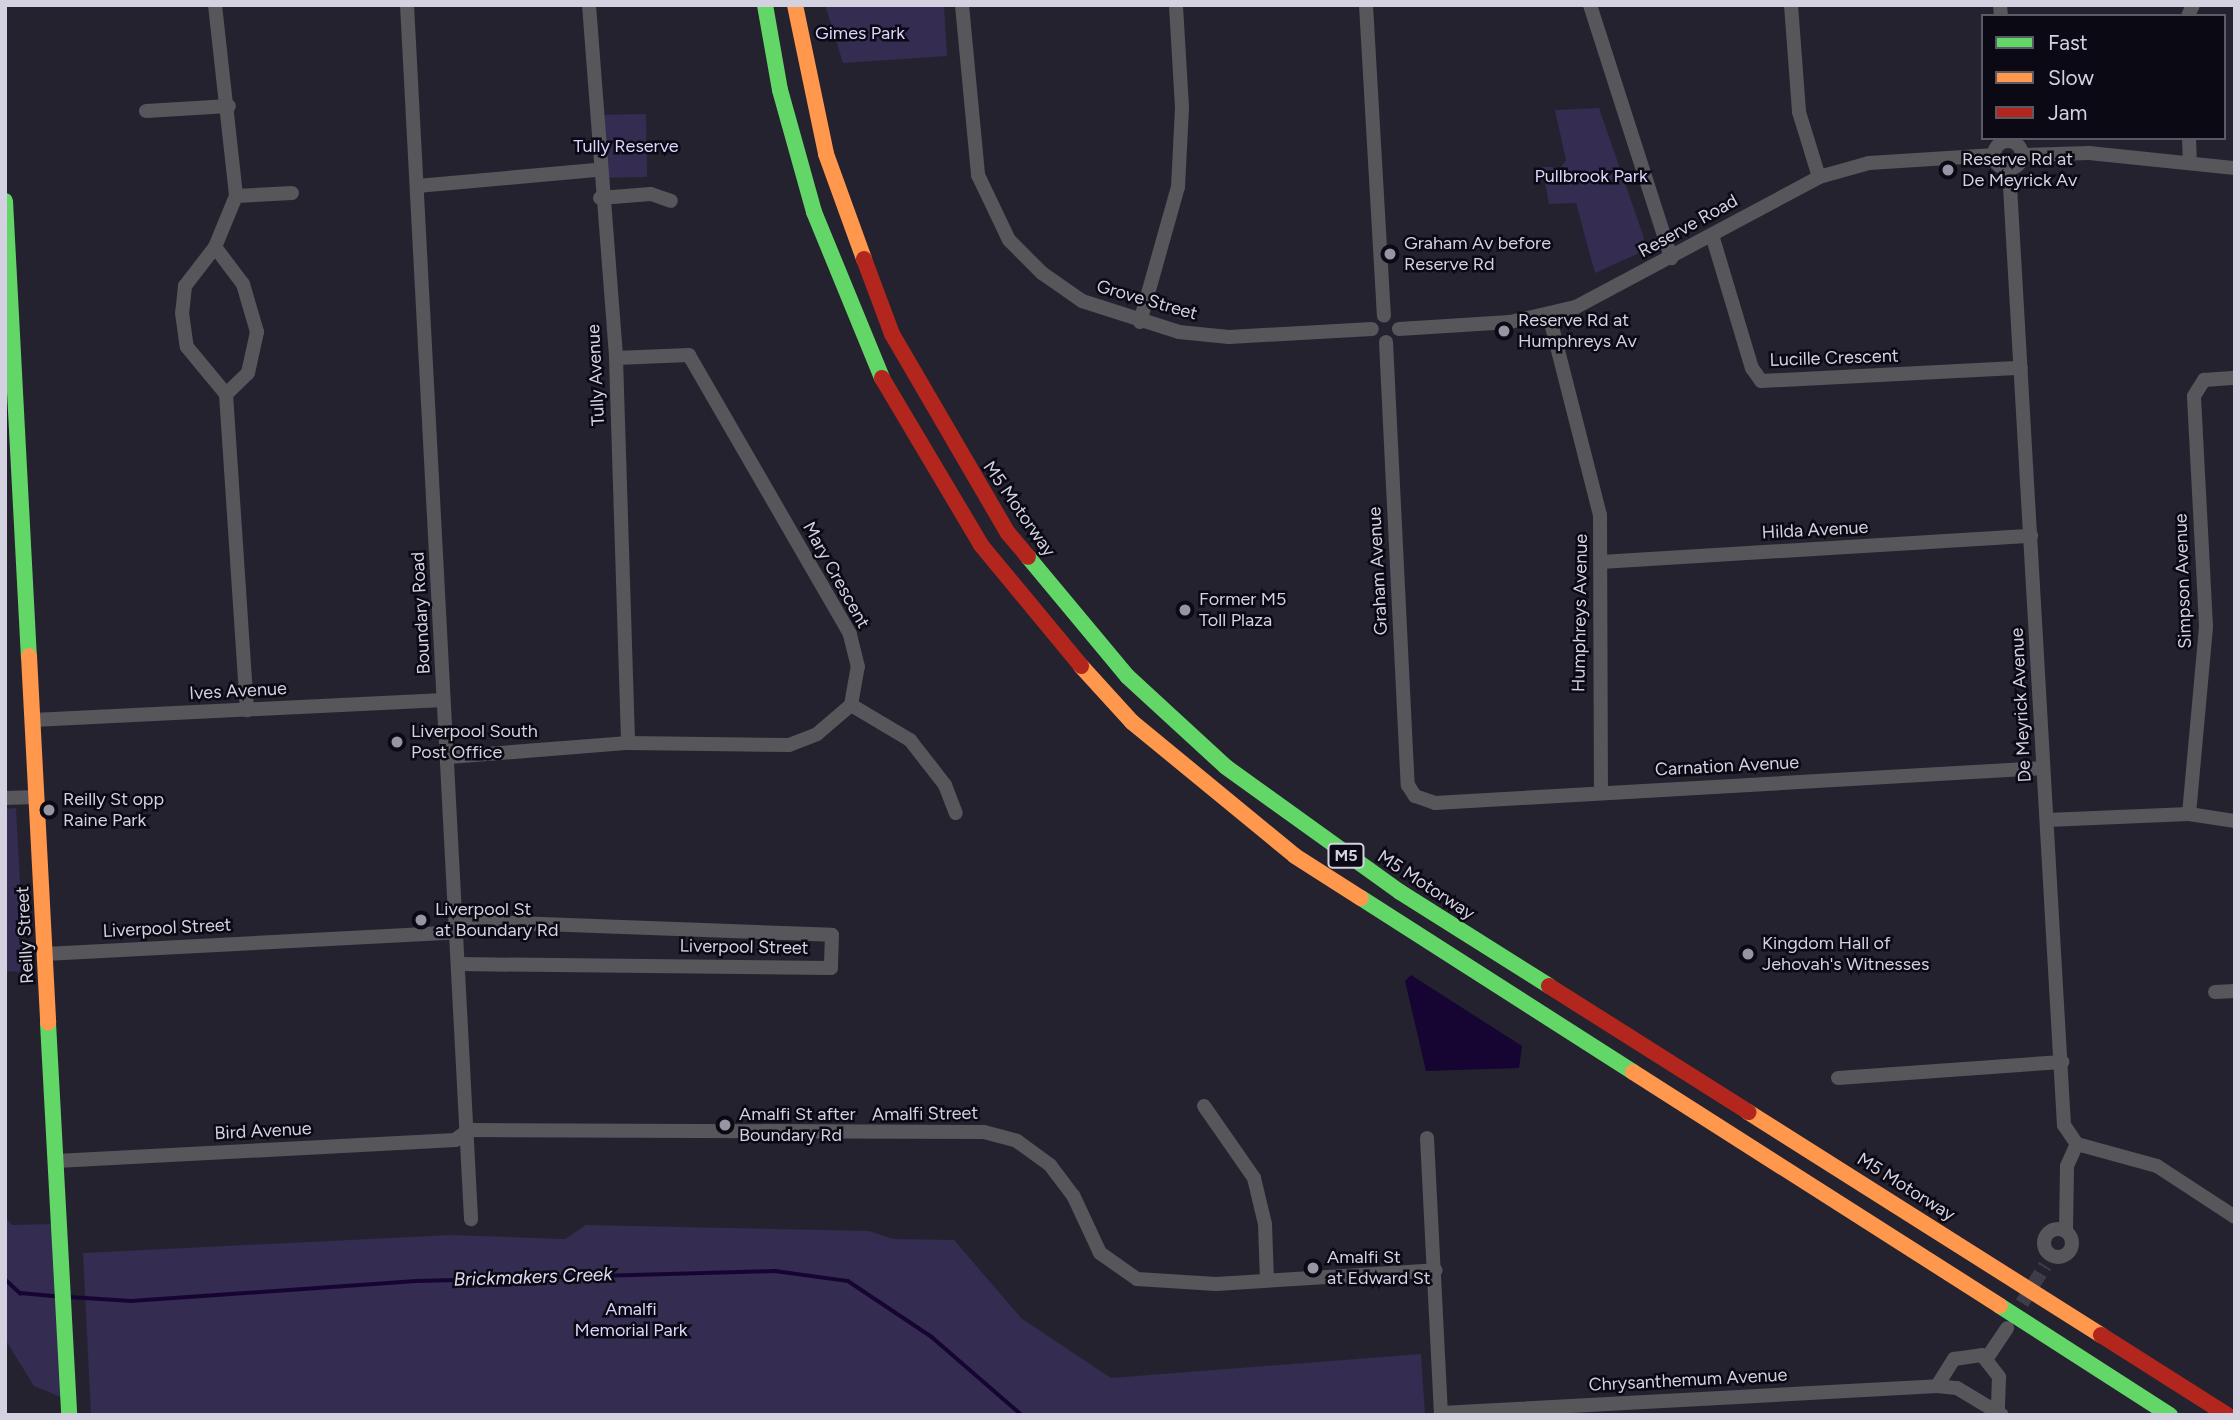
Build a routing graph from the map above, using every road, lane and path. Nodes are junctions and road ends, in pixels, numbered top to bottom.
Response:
1 (215, 5) edge
2 (407, 5) edge
3 (589, 5) edge
4 (765, 5) edge
5 (795, 5) edge
6 (962, 5) edge
7 (1176, 5) edge
8 (1366, 5) edge
9 (1590, 5) edge
10 (1791, 5) edge
11 (229, 106) junction
12 (146, 111) dead end
13 (2007, 140) edge
14 (2189, 140) edge
15 (1995, 155) junction
16 (2022, 155) junction
17 (2190, 162) junction
18 (2235, 168) edge
19 (2009, 169) junction
20 (598, 170) junction
21 (1819, 177) junction
22 (417, 186) junction
23 (292, 193) dead end
24 (236, 196) junction
25 (600, 198) junction
26 (5, 201) edge
27 (671, 201) dead end
28 (1712, 235) junction
29 (215, 247) junction
30 (1671, 258) junction
31 (8, 305) edge
32 (1384, 315) junction
33 (1549, 315) junction
34 (1140, 322) junction
35 (1372, 328) junction
36 (1399, 329) junction
37 (1386, 342) junction
38 (616, 358) junction
39 (2021, 368) junction
40 (2235, 377) edge
41 (226, 394) junction
42 (2031, 536) junction
43 (1601, 562) junction
44 (444, 700) junction
45 (851, 705) junction
46 (247, 710) junction
47 (33, 720) junction
48 (628, 743) junction
49 (449, 757) junction
50 (2043, 768) junction
51 (1601, 793) junction
52 (1415, 796) joint
53 (37, 797) junction
54 (5, 798) edge
55 (956, 813) dead end
56 (2189, 814) junction
57 (2047, 820) junction
58 (2235, 821) edge
59 (458, 927) junction
60 (45, 954) junction
61 (460, 964) junction
62 (2235, 991) edge
63 (2215, 992) dead end
64 (2062, 1062) junction
65 (1838, 1078) dead end
66 (1204, 1106) dead end
67 (469, 1130) junction
68 (1427, 1138) dead end
69 (2077, 1144) junction
70 (56, 1161) junction
71 (2235, 1217) edge
72 (471, 1219) dead end
73 (2066, 1231) junction
74 (1436, 1270) junction
75 (1267, 1280) junction
76 (2007, 1328) tunnel mouth
77 (1987, 1358) junction
78 (1937, 1386) junction
79 (2000, 1413) edge
80 (1441, 1414) edge
81 (69, 1415) edge
82 (2170, 1415) edge
83 (2227, 1415) edge

1 - 11 street
2 - 22 street, Boundary Road
3 - 20 street, Tully Avenue
4 - 82 main road, M5
5 - 83 main road, M5 Motorway / M5
6 - 34 street, Grove Street
7 - 34 street
8 - 32 street
9 - 30 street
10 - 21 street
11 - 12 street
11 - 24 street
13 - 15 street
13 - 16 street
14 - 17 street
15 - 19 street
15 - 21 street, Reserve Road
16 - 17 street
16 - 19 street
17 - 18 street
19 - 39 street, De Meyrick Avenue
20 - 22 street
20 - 25 street, Tully Avenue
21 - 28 street, Reserve Road
22 - 44 street, Boundary Road
23 - 24 street
24 - 29 street
25 - 27 street
25 - 38 street, Tully Avenue
26 - 31 main road, Reilly Street
28 - 30 street, Reserve Road
28 - 39 street, Lucille Crescent
29 - 41 street
29 - 41 street
30 - 33 street, Reserve Road
31 - 47 main road, Reilly Street
32 - 35 street
32 - 36 street
33 - 36 street, Reserve Road
33 - 43 street, Humphreys Avenue
34 - 35 street, Grove Street
35 - 37 street
36 - 37 street
37 - 52 street, Graham Avenue
38 - 45 street, Mary Crescent
38 - 48 street, Tully Avenue
39 - 42 street, De Meyrick Avenue
40 - 56 street, Simpson Avenue
41 - 46 street
42 - 43 street, Hilda Avenue
42 - 50 street, De Meyrick Avenue
43 - 51 street, Humphreys Avenue
44 - 46 street, Ives Avenue
44 - 49 street, Boundary Road
45 - 48 street
45 - 55 street
46 - 47 street, Ives Avenue
47 - 53 main road, Reilly Street
48 - 49 street
49 - 59 street, Boundary Road
50 - 51 street, Carnation Avenue
50 - 57 street, De Meyrick Avenue
51 - 52 street, Carnation Avenue
53 - 54 street
53 - 60 main road, Reilly Street
56 - 57 street
56 - 58 street
57 - 64 street, De Meyrick Avenue
59 - 60 street, Liverpool Street
59 - 61 street, Boundary Road
59 - 61 street, Liverpool Street
60 - 70 main road, Reilly Street
61 - 67 street, Boundary Road
62 - 63 street
64 - 65 street
64 - 69 street, De Meyrick Avenue
66 - 75 street
67 - 70 street, Bird Avenue
67 - 72 street, Boundary Road
67 - 75 street, Amalfi Street
68 - 74 street
69 - 71 street
69 - 73 street
70 - 81 main road, Reilly Street
73 - 73 street
74 - 75 street, Amalfi Street
74 - 80 street
76 - 77 street
77 - 78 street
77 - 79 street
78 - 79 street, Chrysanthemum Avenue
78 - 80 street, Chrysanthemum Avenue

